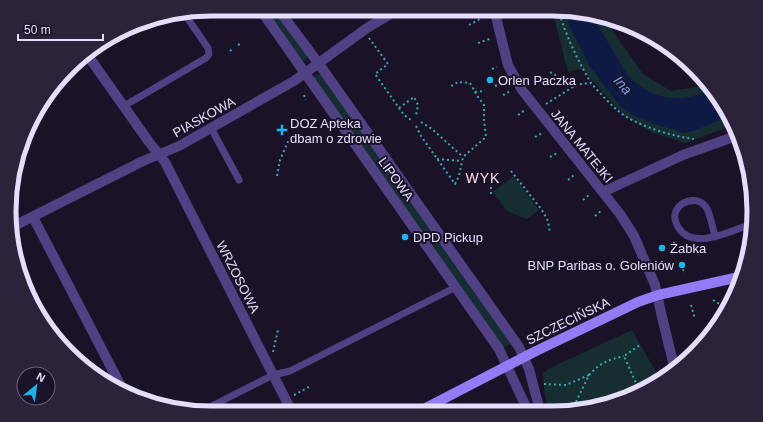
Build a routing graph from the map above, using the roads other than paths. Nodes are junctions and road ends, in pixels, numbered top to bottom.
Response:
1 (265, 16) edge
2 (283, 16) edge
3 (387, 16) edge
4 (491, 16) edge
5 (187, 18) edge
6 (90, 58) edge
7 (319, 64) junction
8 (305, 74) junction
9 (124, 106) junction
10 (211, 128) junction
11 (733, 137) edge
12 (160, 154) junction
13 (239, 180) dead end
14 (603, 192) junction
15 (33, 217) junction
16 (16, 225) edge
17 (743, 227) dead end
18 (715, 237) junction
19 (735, 278) edge
20 (456, 287) junction
21 (658, 295) junction
22 (525, 358) junction
23 (674, 364) edge
24 (508, 366) junction
25 (273, 375) junction
26 (119, 383) edge
27 (212, 406) edge
28 (289, 406) edge
29 (430, 406) edge
30 (525, 406) edge
31 (539, 406) edge

1 - 8 street, LIPOWA
2 - 7 street, LIPOWA
3 - 7 street, PIASKOWA
4 - 14 street, JANA MATEJKI
5 - 9 lane
6 - 9 street, WRZOSOWA
7 - 8 street, PIASKOWA
7 - 22 street, LIPOWA
8 - 10 street, PIASKOWA
8 - 20 street, LIPOWA
9 - 12 street, WRZOSOWA
10 - 12 street, PIASKOWA
10 - 13 lane
11 - 14 street
12 - 15 street, PIASKOWA
12 - 25 street, WRZOSOWA
14 - 21 street, JANA MATEJKI
15 - 16 street, PIASKOWA
15 - 26 street
17 - 18 lane
18 - 18 lane
19 - 21 street, SZCZECIŃSKA
20 - 24 street, LIPOWA
20 - 25 lane
21 - 22 street, SZCZECIŃSKA
21 - 23 street, JANA MATEJKI
22 - 24 street, SZCZECIŃSKA
22 - 31 street, LIPOWA
24 - 29 street, SZCZECIŃSKA
24 - 30 street, LIPOWA
25 - 27 lane
25 - 28 street, WRZOSOWA

